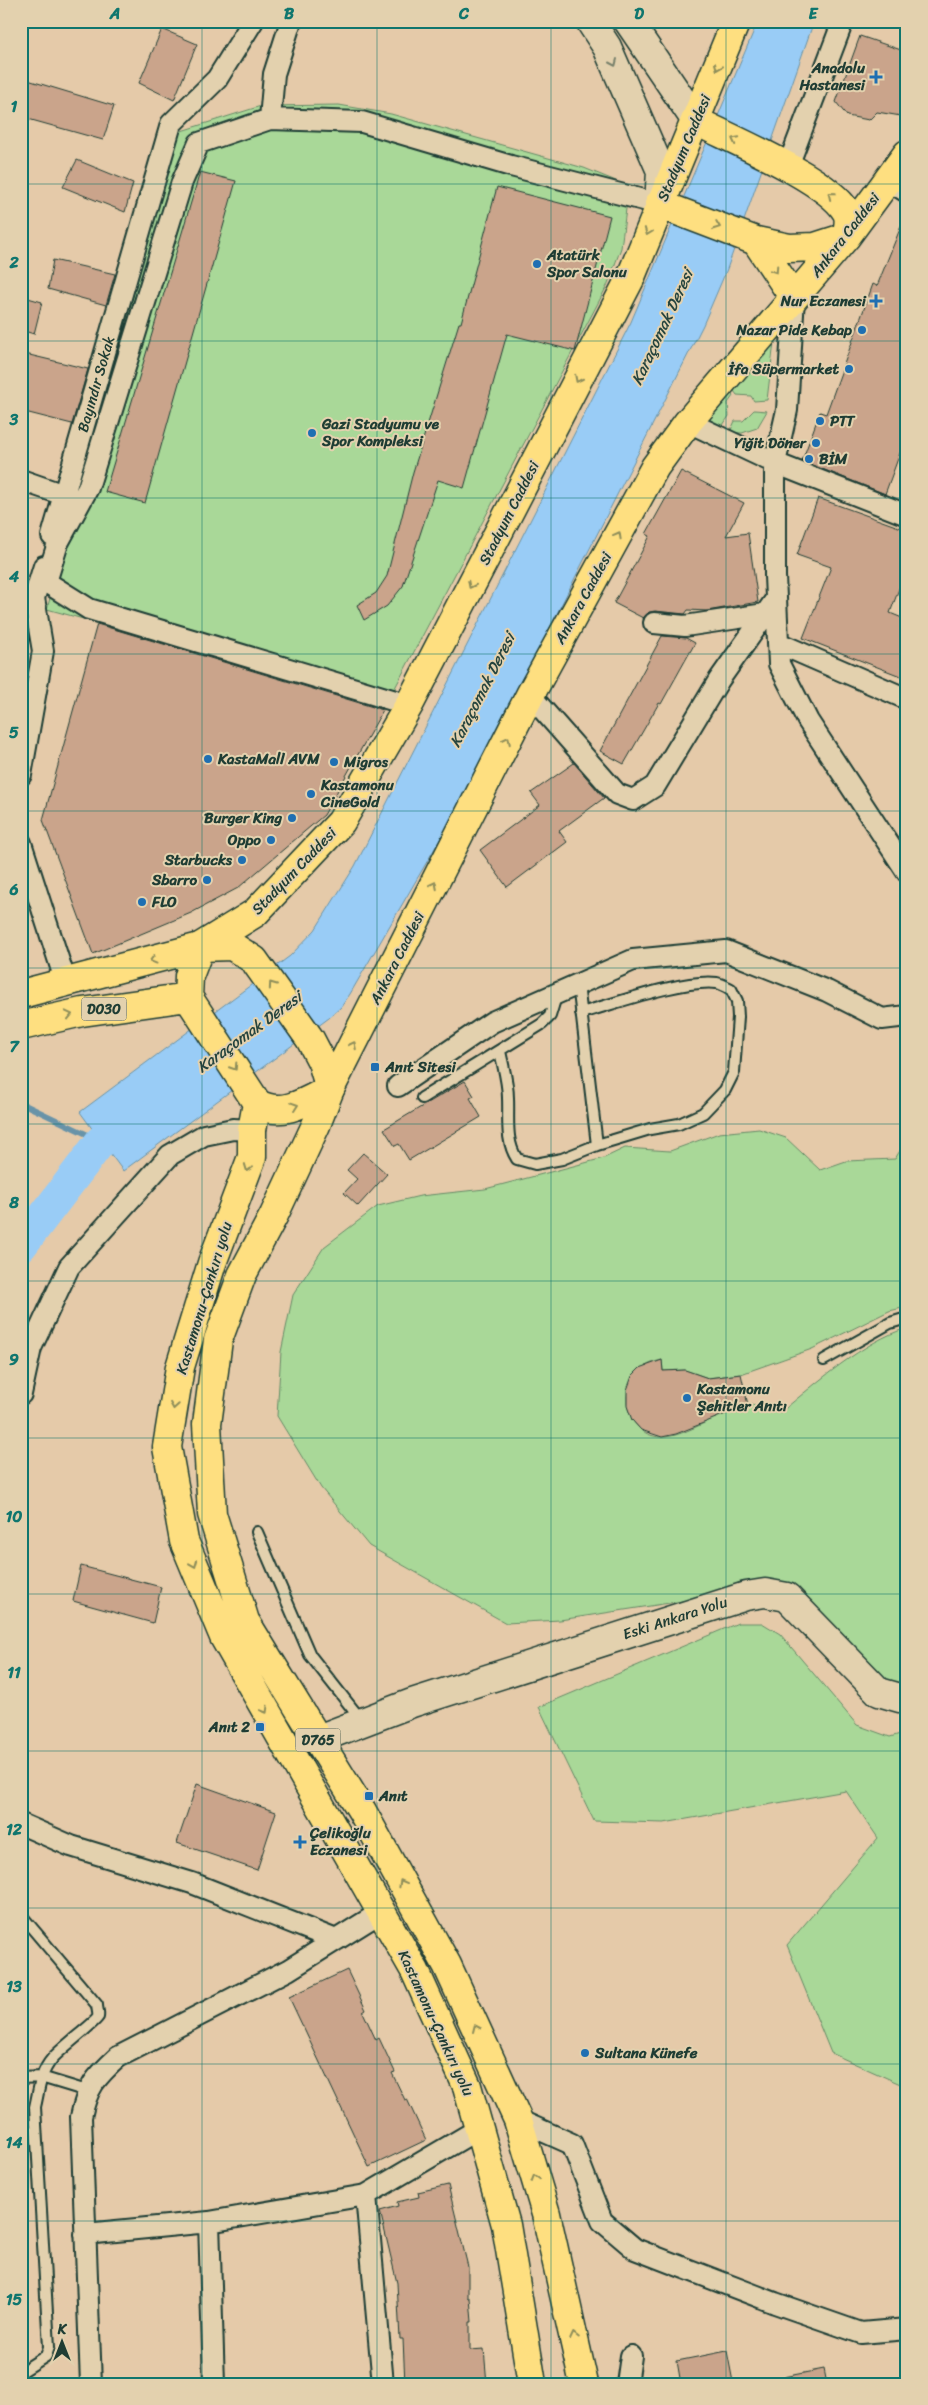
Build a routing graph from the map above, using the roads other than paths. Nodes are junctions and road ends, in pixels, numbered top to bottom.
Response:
1 (253, 21) edge
2 (291, 21) edge
3 (590, 21) edge
4 (628, 21) edge
5 (736, 21) edge
6 (843, 21) edge
7 (270, 119) junction
8 (696, 121) junction
9 (907, 154) edge
10 (781, 163) junction
11 (897, 186) edge
12 (659, 204) junction
13 (846, 237) junction
14 (750, 238) junction
15 (794, 298) junction
16 (688, 422) junction
17 (775, 463) junction
18 (21, 480) edge
19 (64, 495) junction
20 (907, 515) edge
21 (771, 607) junction
22 (654, 623) dead end
23 (778, 643) junction
24 (530, 695) junction
25 (907, 699) edge
26 (409, 705) junction
27 (21, 775) edge
28 (21, 843) edge
29 (907, 872) edge
30 (30, 895) edge
31 (200, 947) junction
32 (66, 983) junction
33 (578, 984) junction
34 (557, 993) junction
35 (21, 994) edge
36 (188, 997) junction
37 (581, 1013) junction
38 (907, 1016) edge
39 (21, 1026) edge
40 (500, 1051) junction
41 (398, 1086) dead end
42 (330, 1088) junction
43 (422, 1098) dead end
44 (257, 1103) junction
45 (252, 1130) junction
46 (597, 1145) junction
47 (907, 1318) edge
48 (824, 1360) dead end
49 (21, 1394) edge
50 (257, 1532) dead end
51 (907, 1696) edge
52 (362, 1722) junction
53 (318, 1739) junction
54 (21, 1824) edge
55 (381, 1912) junction
56 (21, 1915) edge
57 (336, 1940) junction
58 (21, 2078) edge
59 (41, 2078) junction
60 (87, 2091) junction
61 (518, 2120) junction
62 (480, 2128) junction
63 (366, 2195) junction
64 (209, 2222) junction
65 (85, 2234) junction
66 (907, 2329) edge
67 (631, 2356) dead end
68 (21, 2372) edge
69 (86, 2381) edge
70 (214, 2384) edge
71 (383, 2384) edge
72 (532, 2384) edge
73 (584, 2384) edge
74 (627, 2384) edge

1 - 19 street, Bayındır Sokak
2 - 7 street
3 -> 12 street
4 - 8 street
5 -> 8 main road, Stadyum Caddesi
6 - 10 street
7 - 12 street
7 - 26 street
10 -> 8 main road
8 - 12 main road, Stadyum Caddesi
9 - 11 main road, Ankara Caddesi
13 -> 10 main road
11 - 13 main road, Ankara Caddesi
12 -> 14 main road
12 -> 26 main road, Stadyum Caddesi
13 - 14 main road
13 - 15 main road, Ankara Caddesi
14 -> 15 main road
15 - 16 main road, Ankara Caddesi
15 - 17 street
16 - 17 street
24 -> 16 main road, Ankara Caddesi
17 - 20 street
17 - 21 street
18 - 19 street
19 - 27 street, Bayındır Sokak
21 - 22 street
21 - 23 street
21 - 24 street
23 - 25 street
23 - 29 street
42 -> 24 main road, Ankara Caddesi
26 - 31 main road, Stadyum Caddesi
28 - 30 street
30 - 32 street
31 -> 32 main road
31 - 36 main road
42 -> 31 main road
32 - 35 main road
33 - 34 street
33 - 37 lane
33 - 38 street
34 - 40 lane
34 - 41 street
39 -> 36 main road, D030
36 -> 44 main road
37 - 46 lane
37 - 46 lane
40 - 43 lane
40 - 46 lane
44 -> 42 main road
42 - 53 main road, Kastamonu-Çankırı yolu / D765
44 - 45 main road, Kastamonu-Çankırı yolu / D765
45 - 49 street
45 -> 55 main road, Kastamonu-Çankırı yolu / D765
47 - 48 lane
50 - 52 lane
51 - 52 street, Eski Ankara Yolu
52 - 53 street, Eski Ankara Yolu
61 -> 53 main road, Kastamonu-Çankırı yolu / D765
54 - 57 street
55 - 57 street
55 - 62 main road, Kastamonu-Çankırı yolu / D765
56 - 59 lane
57 - 60 street
58 - 59 lane
59 - 60 lane
59 - 68 lane
60 - 65 street
61 - 66 street
73 -> 61 main road, Kastamonu-Çankırı yolu / D765
62 - 63 street
62 - 72 main road, Kastamonu-Çankırı yolu / D765
63 - 64 street
63 - 71 street
64 - 65 street
64 - 70 street
65 - 69 street
67 - 74 street

